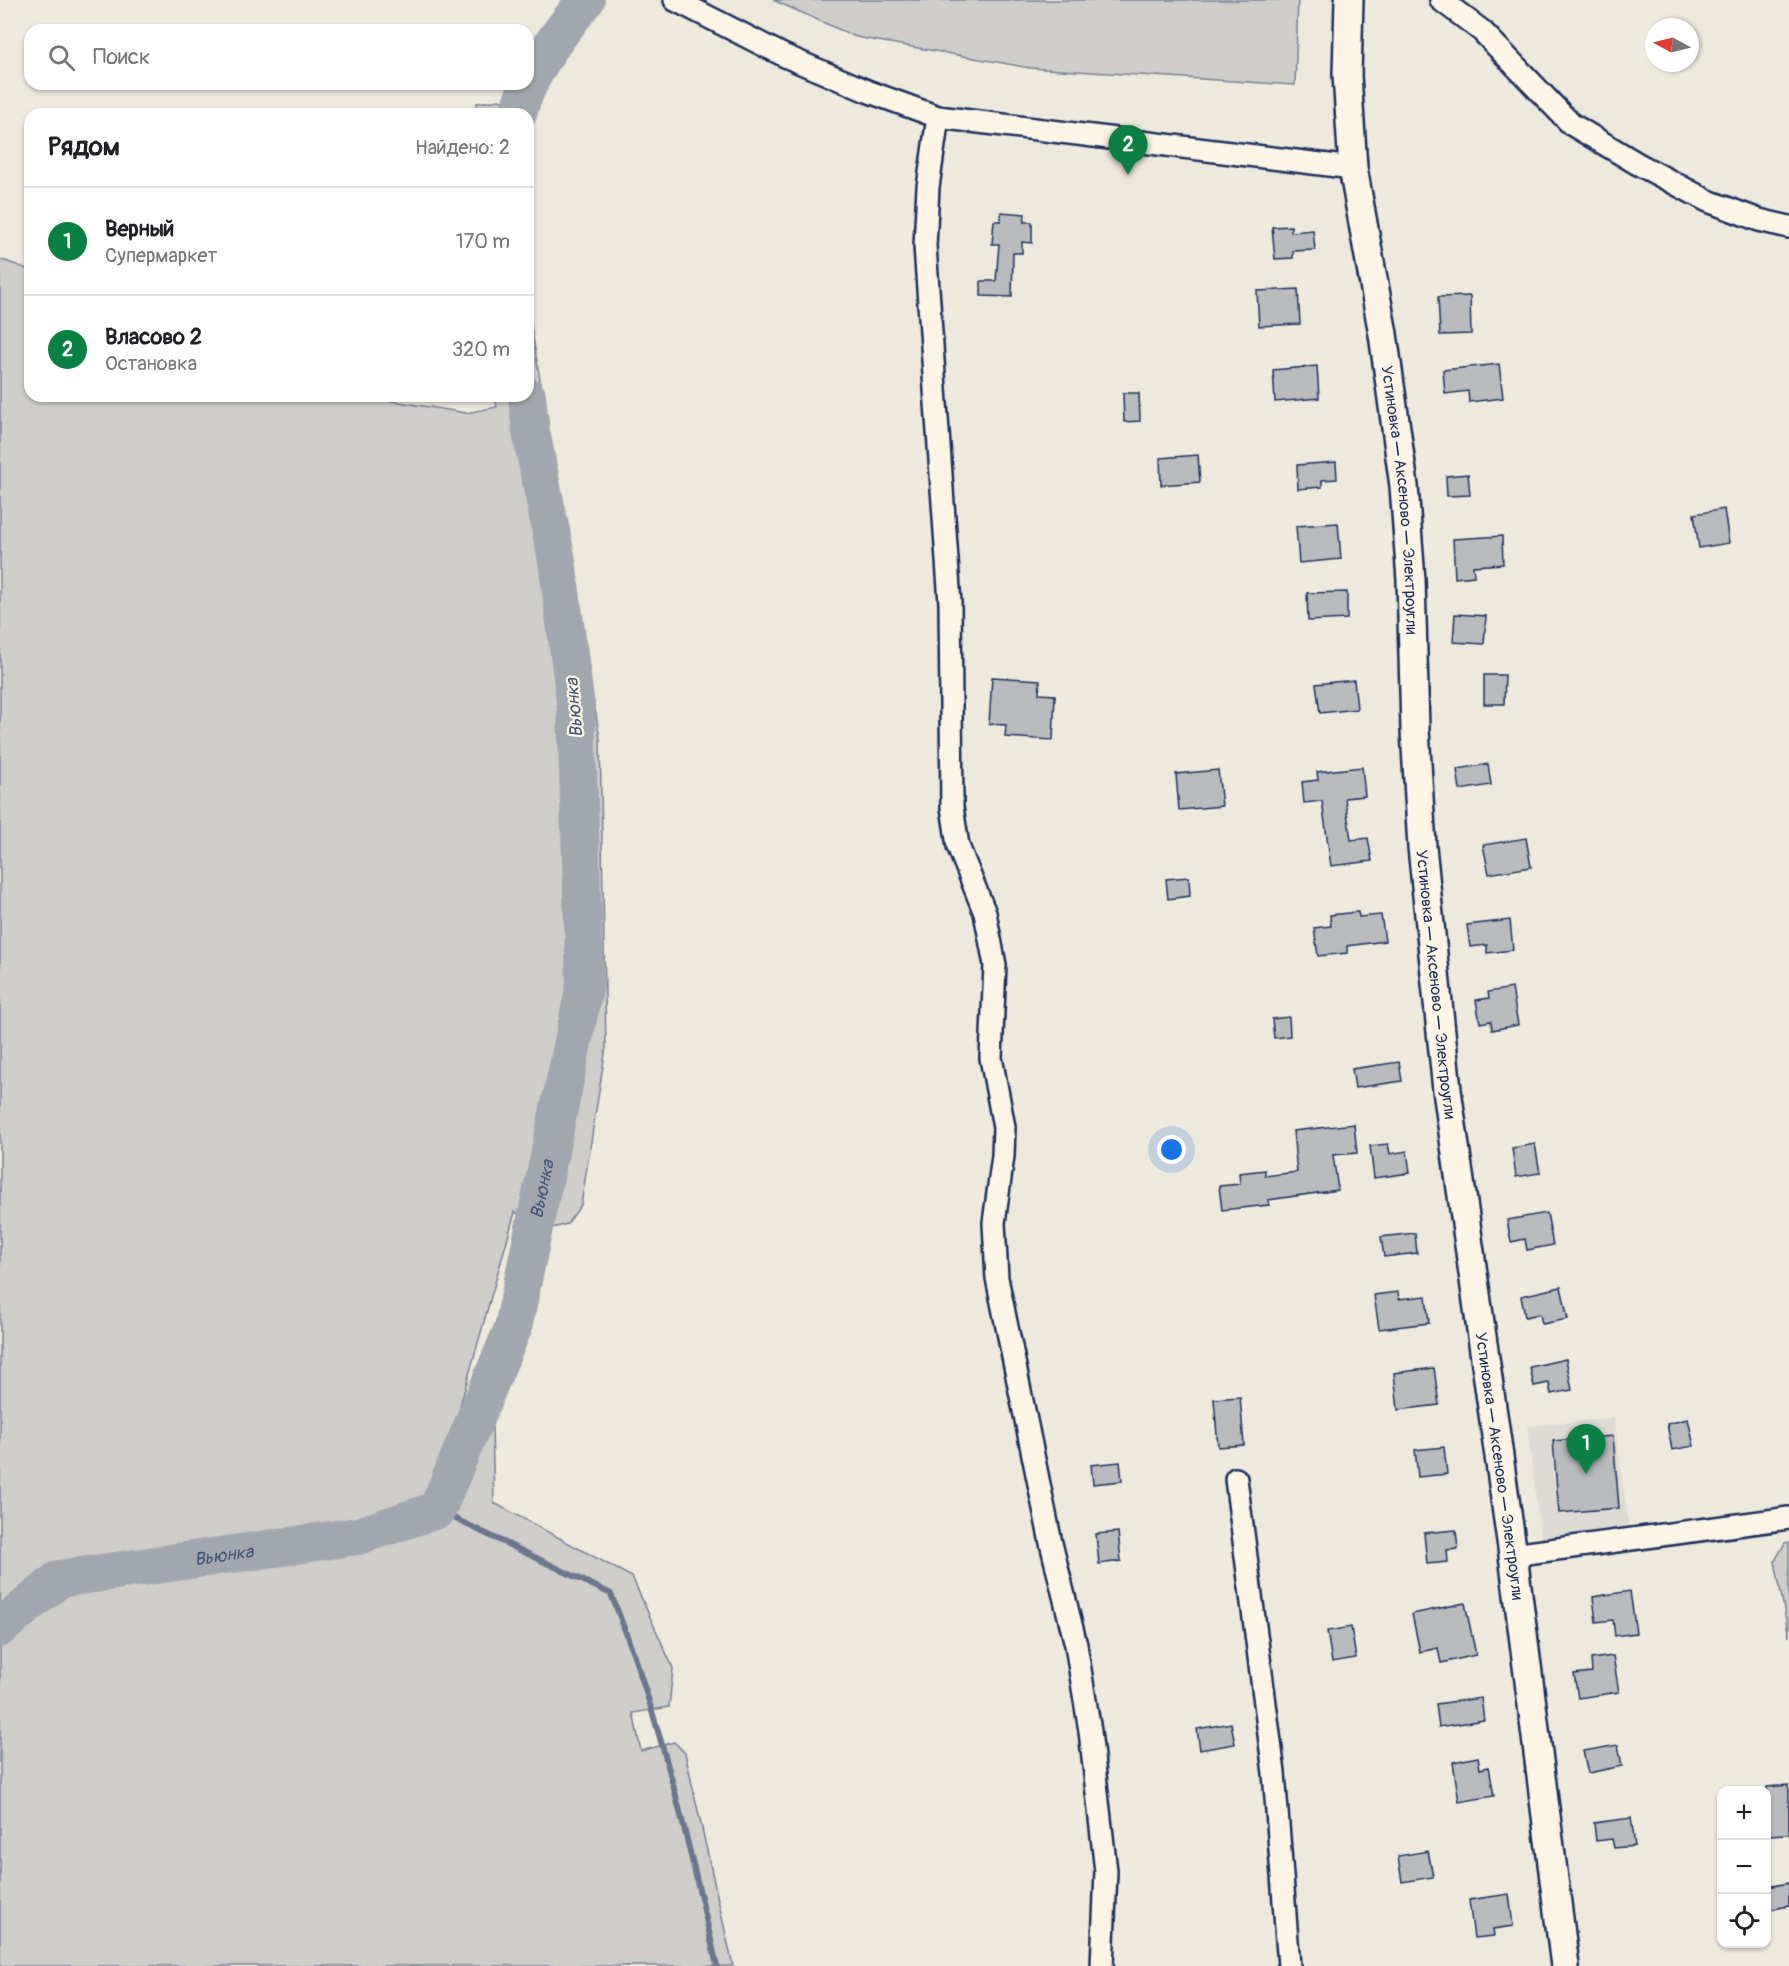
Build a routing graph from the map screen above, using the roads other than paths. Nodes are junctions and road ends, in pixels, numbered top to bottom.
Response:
1 (675, 0) edge
2 (1349, 0) edge
3 (1441, 0) edge
4 (938, 117) junction
5 (1353, 168) junction
6 (1789, 227) edge
7 (1236, 1479) dead end
8 (1789, 1518) edge
9 (1513, 1555) junction
10 (1102, 1966) edge
11 (1288, 1966) edge
12 (1565, 1966) edge

1 - 4 street
2 - 5 main road, Устиновка — Аксеново — Электроугли
3 - 6 street
4 - 5 street
4 - 10 street
5 - 9 main road, Устиновка — Аксеново — Электроугли
7 - 11 street
8 - 9 street
9 - 12 main road, Устиновка — Аксеново — Электроугли

